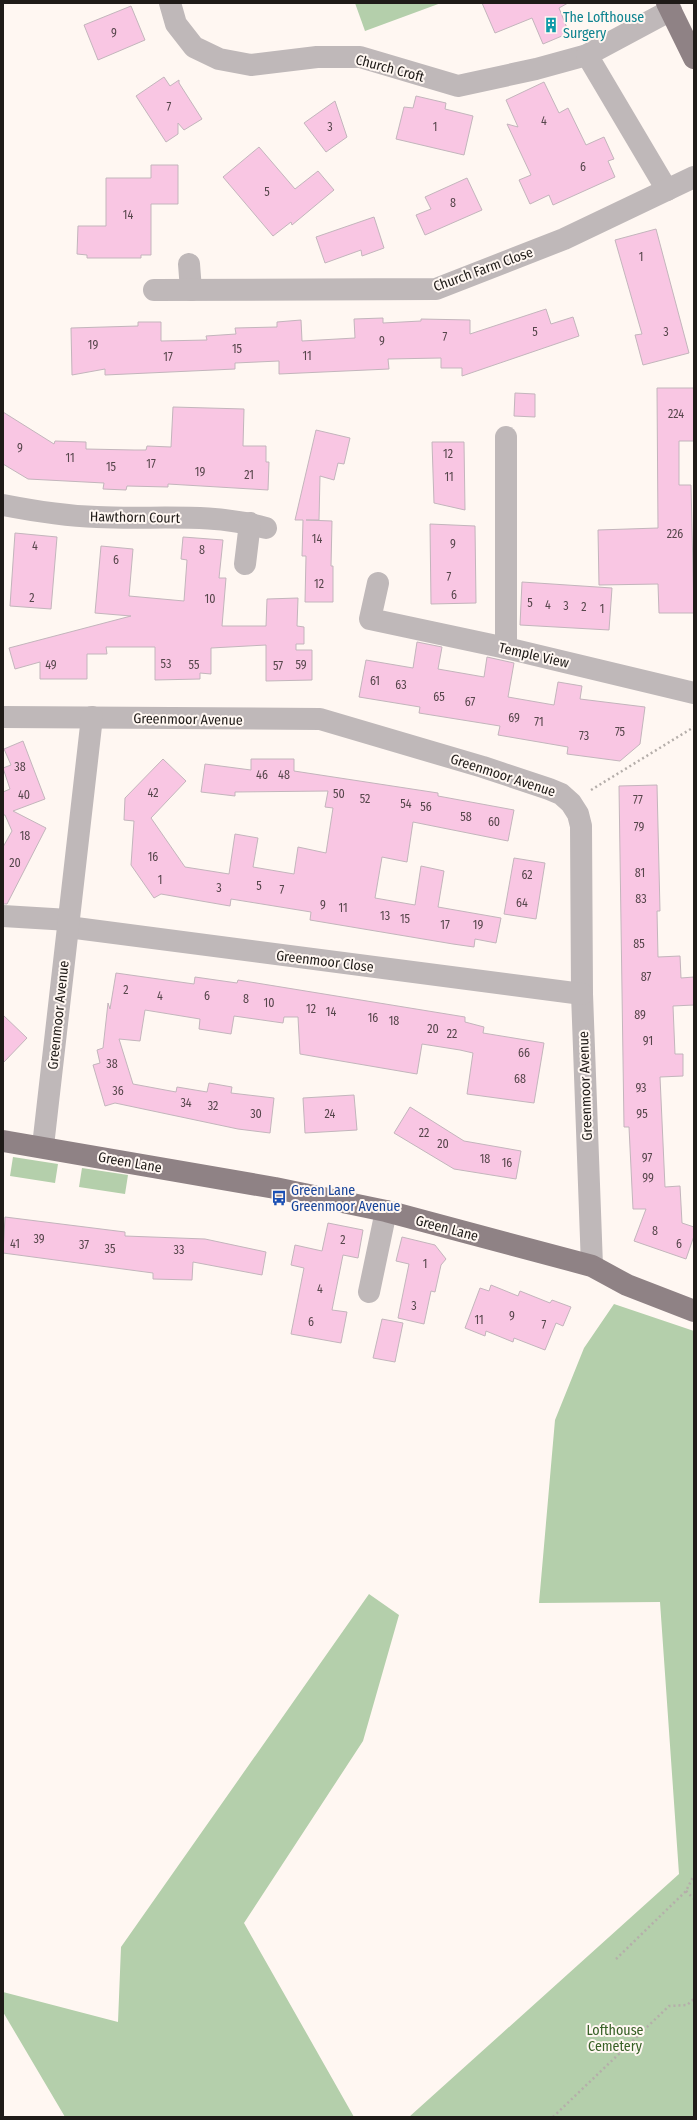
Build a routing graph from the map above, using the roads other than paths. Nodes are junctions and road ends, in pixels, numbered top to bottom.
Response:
1 (170, 3) edge
2 (669, 7) edge
3 (587, 55) junction
4 (694, 58) edge
5 (694, 177) edge
6 (667, 190) junction
7 (190, 264) dead end
8 (154, 290) dead end
9 (191, 290) junction
10 (506, 436) dead end
11 (3, 504) edge
12 (245, 564) dead end
13 (378, 582) dead end
14 (506, 648) junction
15 (694, 693) edge
16 (3, 717) edge
17 (92, 717) junction
18 (3, 916) edge
19 (69, 923) junction
20 (582, 994) junction
21 (3, 1141) edge
22 (43, 1146) junction
23 (386, 1211) junction
24 (592, 1266) junction
25 (370, 1292) dead end
26 (694, 1311) edge

1 - 3 street, Church Croft
2 - 3 street
2 - 4 main road
3 - 6 street
5 - 6 street, Church Farm Close
6 - 9 street, Church Farm Close
7 - 9 street
8 - 9 street, Church Farm Close
10 - 14 street
11 - 12 street, Hawthorn Court
13 - 14 street, Temple View
14 - 15 street, Temple View
16 - 17 street, Greenmoor Avenue
17 - 19 street, Greenmoor Avenue
17 - 20 street, Greenmoor Avenue
18 - 19 street, Greenmoor Close
19 - 20 street, Greenmoor Close
19 - 22 street, Greenmoor Avenue
20 - 24 street, Greenmoor Avenue
21 - 22 main road, Green Lane
22 - 23 main road, Green Lane
23 - 24 main road, Green Lane
23 - 25 street
24 - 26 main road, Green Lane

